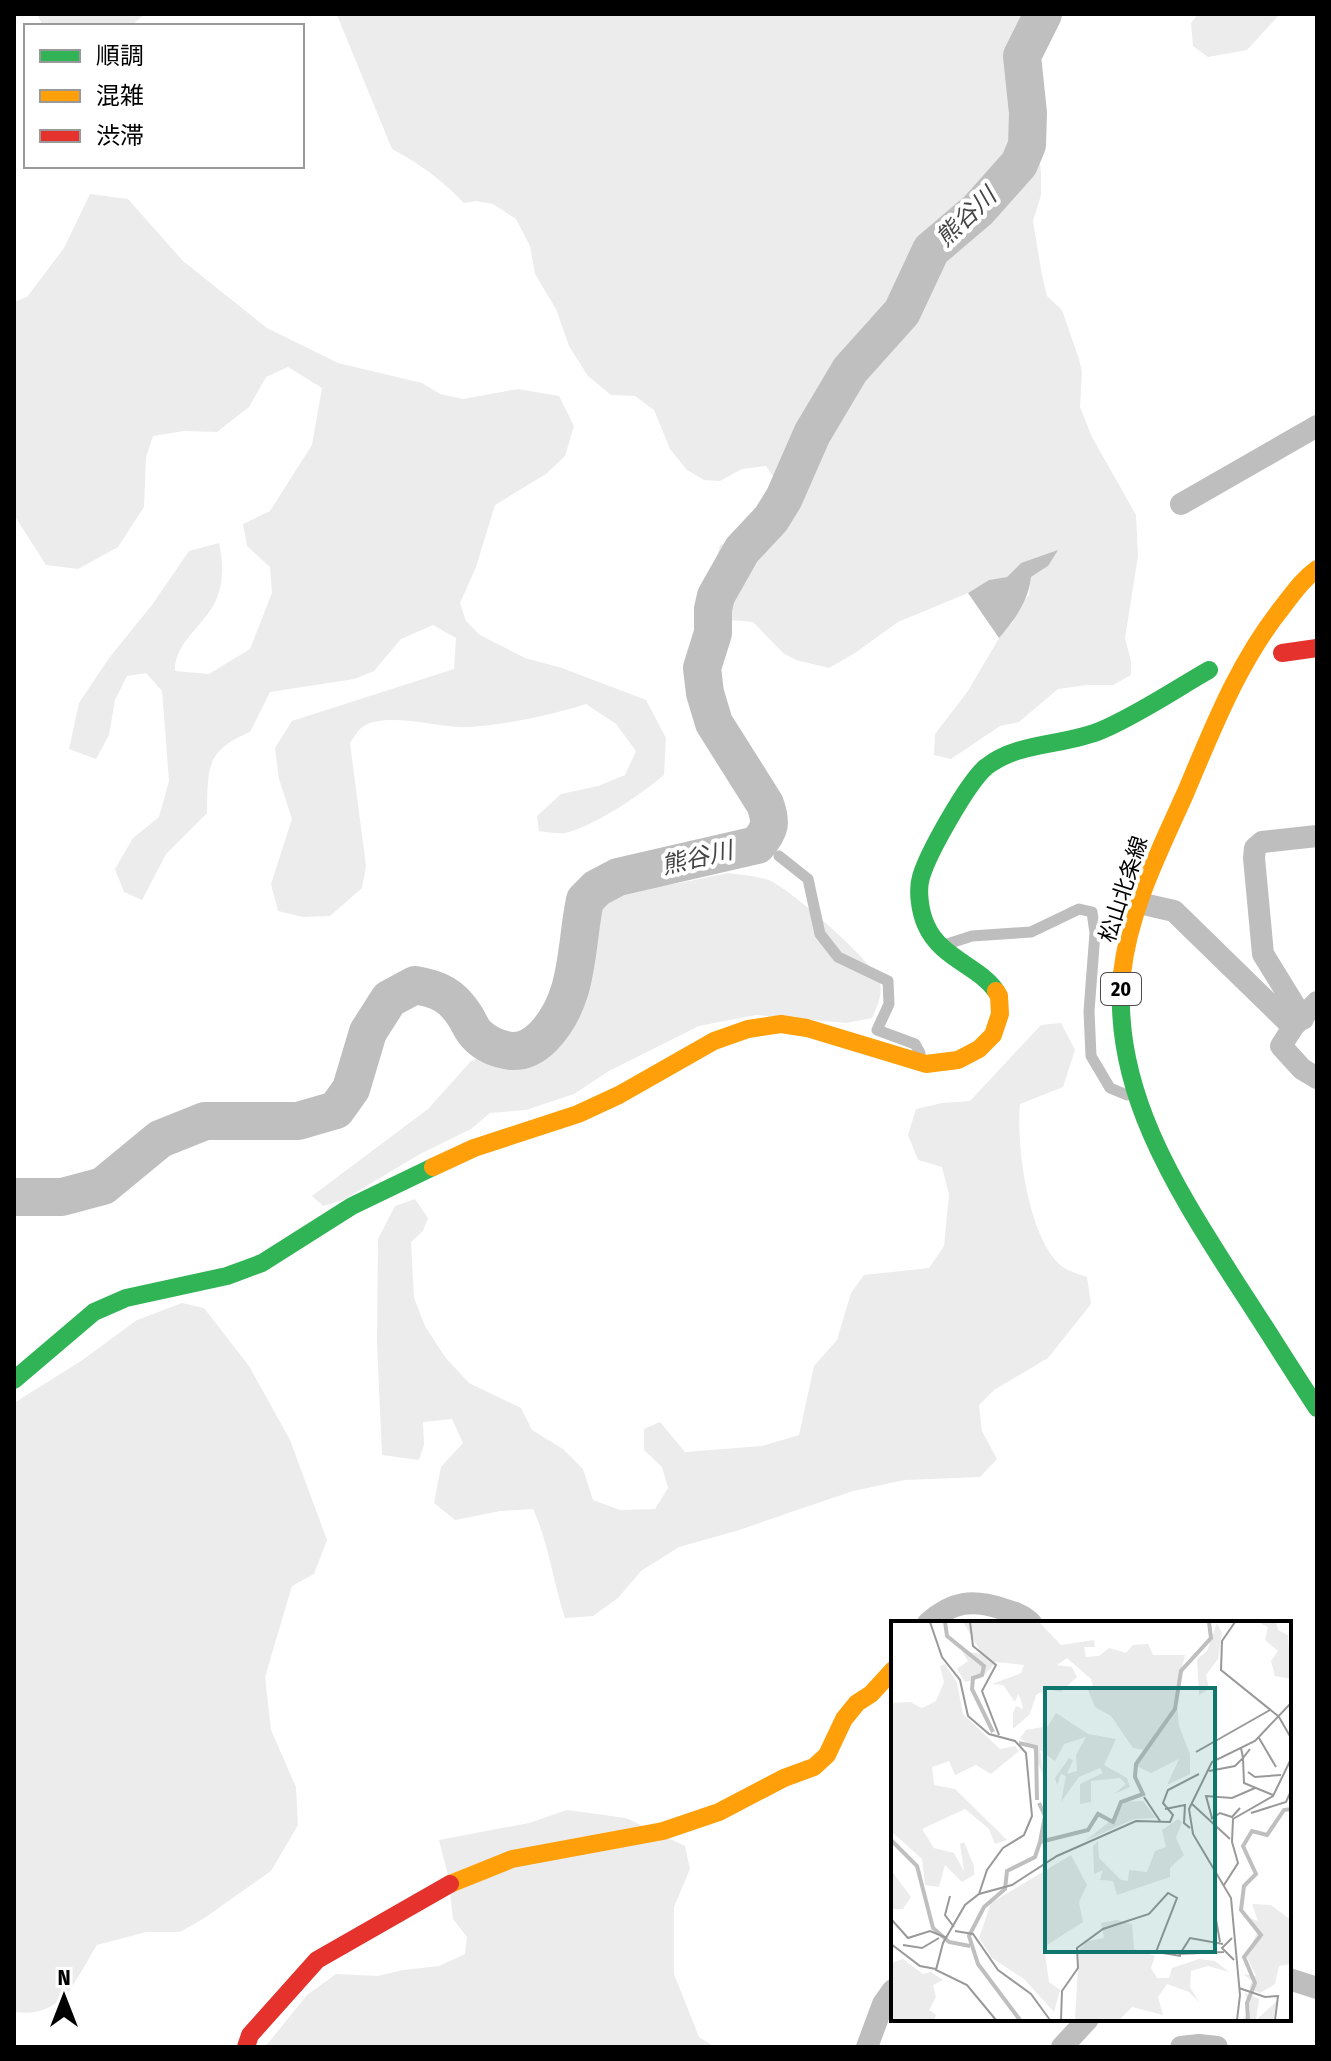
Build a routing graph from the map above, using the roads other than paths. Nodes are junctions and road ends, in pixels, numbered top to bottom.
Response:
1 (1317, 426) edge
2 (1181, 504) dead end
3 (1317, 569) edge
4 (1317, 648) edge
5 (1282, 653) dead end
6 (1209, 670) dead end
7 (1317, 836) edge
8 (779, 856) dead end
9 (1139, 903) junction
10 (941, 946) junction
11 (1304, 1016) edge
12 (926, 1064) junction
13 (1317, 1078) edge
14 (1135, 1098) junction
15 (14, 1380) edge
16 (1317, 1408) edge
17 (930, 1621) edge
18 (1028, 1621) edge
19 (891, 1672) edge
20 (1291, 1980) edge
21 (1317, 1988) edge
22 (891, 1993) edge
23 (1086, 2021) edge
24 (246, 2047) edge
25 (867, 2047) edge
26 (1062, 2047) edge
27 (1181, 2047) edge
28 (1217, 2047) edge

1 - 2 street
3 - 9 street, 松山北条線 / 20
4 - 5 street
6 - 10 street
7 - 11 street
8 - 12 lane
9 - 11 street
9 - 14 street, 松山北条線 / 20
10 - 12 street
10 - 14 lane
11 - 13 street
12 - 15 street
14 - 16 street, 松山北条線 / 20
17 - 18 street
19 - 24 street
20 - 21 street
22 - 25 street
23 - 26 street
27 - 28 street

